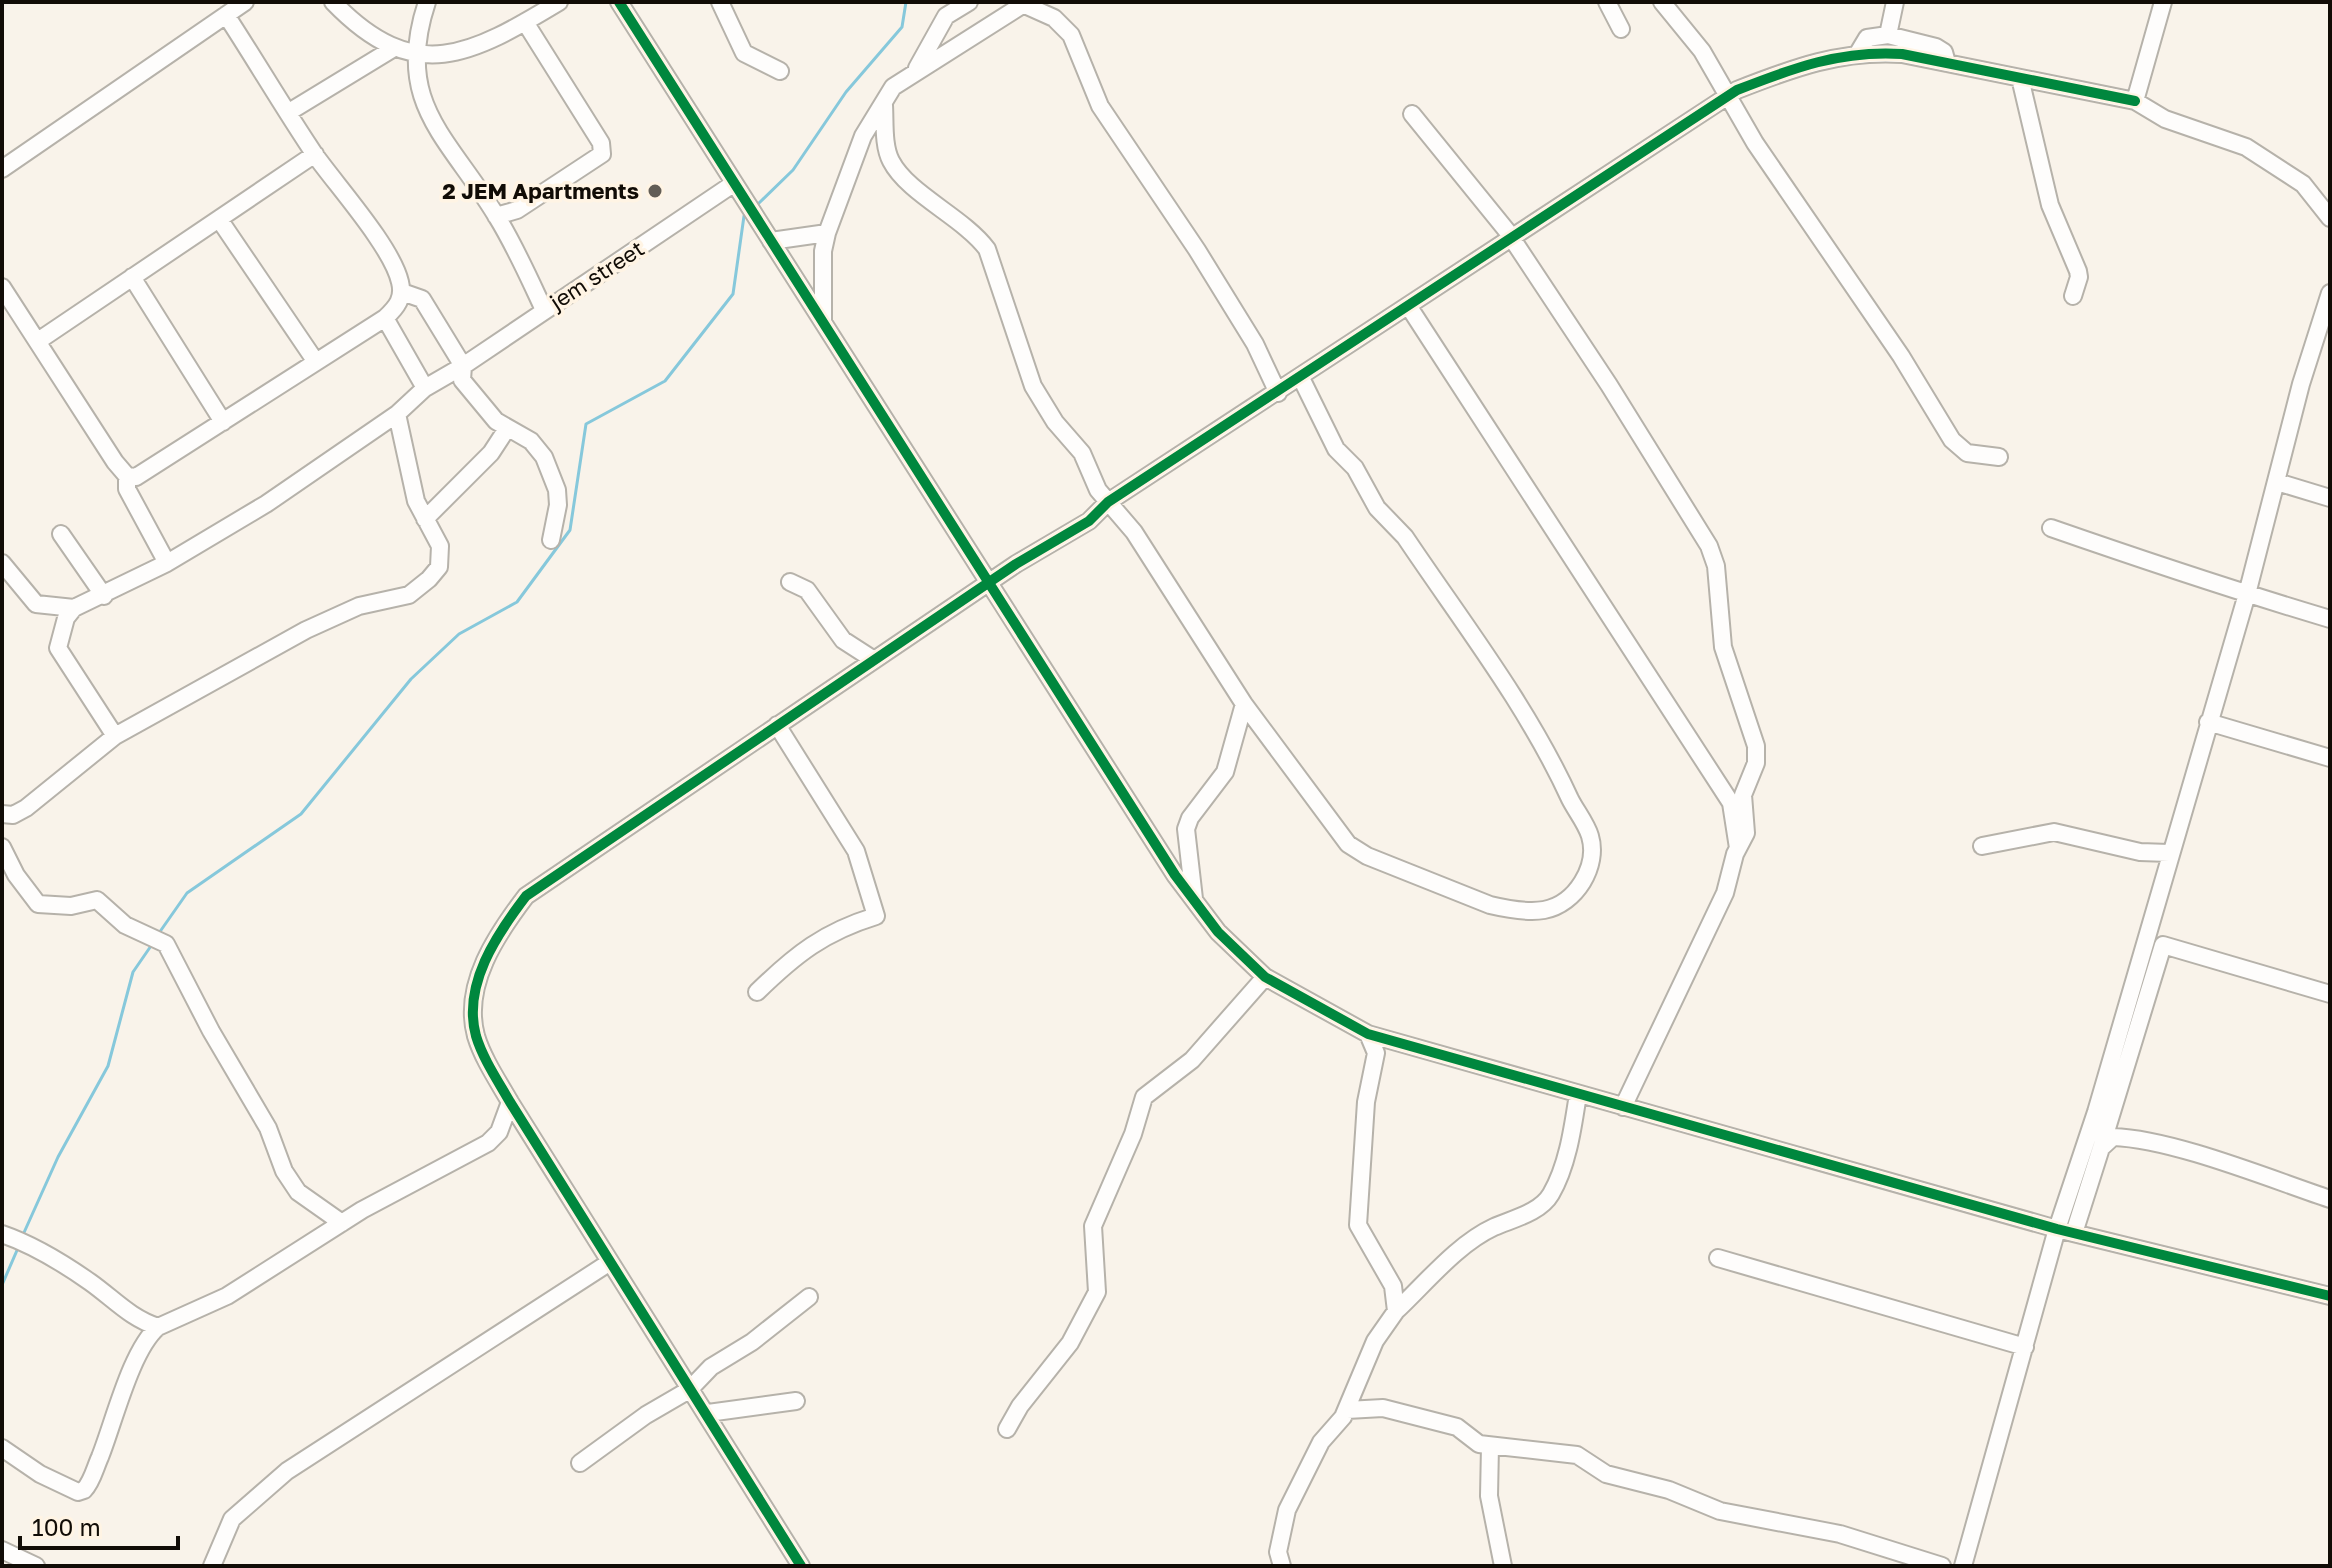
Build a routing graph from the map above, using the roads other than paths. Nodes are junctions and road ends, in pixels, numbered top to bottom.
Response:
1 (245, 2) edge
2 (333, 2) edge
3 (427, 2) edge
4 (559, 2) edge
5 (619, 2) edge
6 (720, 2) edge
7 (969, 2) edge
8 (1607, 2) edge
9 (1662, 2) edge
10 (1895, 2) edge
11 (2163, 2) edge
12 (1023, 3) edge
13 (951, 7) edge
14 (226, 15) junction
15 (525, 22) junction
16 (1621, 29) dead end
17 (1888, 35) junction
18 (394, 48) junction
19 (1858, 53) junction
20 (414, 54) junction
21 (1947, 63) junction
22 (916, 70) junction
23 (780, 71) dead end
24 (2020, 78) junction
25 (1728, 96) junction
26 (2135, 101) junction
27 (884, 105) junction
28 (289, 112) junction
29 (1412, 114) dead end
30 (315, 154) junction
31 (2, 169) edge
32 (733, 184) junction
33 (496, 216) junction
34 (2330, 218) edge
35 (219, 219) junction
36 (827, 233) junction
37 (1511, 240) junction
38 (771, 241) junction
39 (132, 277) junction
40 (2, 287) edge
41 (402, 292) junction
42 (2330, 293) edge
43 (2073, 296) dead end
44 (1409, 307) junction
45 (544, 310) junction
46 (385, 318) junction
47 (823, 324) junction
48 (38, 341) junction
49 (316, 362) junction
50 (463, 366) junction
51 (1301, 378) junction
52 (425, 388) junction
53 (1278, 393) junction
54 (397, 414) junction
55 (223, 422) junction
56 (506, 430) junction
57 (1999, 457) dead end
58 (127, 476) junction
59 (2277, 482) junction
60 (2330, 498) edge
61 (1108, 502) junction
62 (425, 519) junction
63 (2051, 528) dead end
64 (61, 534) dead end
65 (551, 540) dead end
66 (2, 563) edge
67 (167, 563) junction
68 (790, 582) dead end
69 (989, 583) junction
70 (2247, 594) junction
71 (104, 596) junction
72 (74, 608) junction
73 (2330, 619) edge
74 (874, 660) junction
75 (1244, 704) junction
76 (2208, 722) junction
77 (777, 725) junction
78 (115, 736) junction
79 (2330, 758) edge
80 (6, 817) edge
81 (1982, 846) dead end
82 (2, 847) edge
83 (1738, 848) junction
84 (2169, 853) junction
85 (1195, 902) junction
86 (1265, 977) junction
87 (757, 992) dead end
88 (2330, 994) edge
89 (1368, 1034) junction
90 (1578, 1094) junction
91 (510, 1102) junction
92 (1623, 1107) junction
93 (2101, 1148) junction
94 (2330, 1199) edge
95 (342, 1223) junction
96 (2065, 1231) junction
97 (2, 1234) edge
98 (1718, 1258) dead end
99 (610, 1262) junction
100 (2330, 1296) edge
101 (809, 1297) dead end
102 (1396, 1311) junction
103 (158, 1327) junction
104 (2025, 1347) junction
105 (689, 1390) junction
106 (796, 1401) dead end
107 (1347, 1410) junction
108 (708, 1413) junction
109 (1007, 1429) dead end
110 (1490, 1446) junction
111 (2, 1448) edge
112 (580, 1463) dead end
113 (2, 1550) edge
114 (36, 1566) edge
115 (212, 1566) edge
116 (801, 1566) edge
117 (1282, 1566) edge
118 (1503, 1566) edge
119 (1942, 1566) edge
120 (1963, 1566) edge

1 - 14 street
2 - 18 street
3 - 20 street
4 - 15 street
5 - 32 street
6 - 23 street
7 - 13 street
8 - 16 street
9 - 25 street
10 - 17 street
11 - 26 street
12 - 22 street
12 - 53 street
13 - 22 street
14 - 28 street
14 - 31 street
15 - 20 street
15 - 33 street
17 - 19 street
17 - 21 street
18 - 20 street
18 - 28 street
19 - 21 street
19 - 25 street
20 - 33 street
21 - 24 street
22 - 27 street
24 - 26 street
24 - 43 street
25 - 37 street
25 - 57 street
26 - 34 street
27 - 36 street
27 - 61 street
28 - 30 street
29 - 37 street
30 - 35 street
30 - 41 street
32 - 38 street
32 - 45 street, jem street
33 - 45 street
35 - 39 street
35 - 49 street
36 - 38 street
36 - 47 street
37 - 44 street
37 - 83 street
38 - 47 street
39 - 48 street
39 - 55 street
40 - 48 street
41 - 46 street
41 - 50 street
42 - 59 street
44 - 51 street
44 - 83 street
45 - 50 street, jem street
46 - 49 street
46 - 52 street
47 - 69 street
48 - 58 street
49 - 55 street
50 - 52 street, jem street
50 - 56 street
51 - 53 street
51 - 75 street
52 - 54 street, jem street
53 - 61 street
54 - 62 street
54 - 67 street, jem street
55 - 58 street
56 - 62 street
56 - 65 street
58 - 67 street
59 - 60 street
59 - 70 street
61 - 69 street
61 - 75 street
62 - 78 street
63 - 70 street
64 - 71 street
66 - 72 street
67 - 71 street, jem street
68 - 74 street
69 - 74 street
69 - 85 street
70 - 73 street
70 - 76 street
71 - 72 street, jem street
72 - 78 street
74 - 77 street
75 - 85 street
76 - 79 street
76 - 84 street
77 - 87 street
77 - 91 street
78 - 80 street
81 - 84 street
82 - 95 street
83 - 92 street
84 - 96 street
85 - 86 street
86 - 89 street
86 - 109 street
88 - 93 street
89 - 90 street
89 - 102 street
90 - 92 street
90 - 102 street
91 - 95 street
91 - 99 street
92 - 96 street
93 - 94 street
93 - 96 street
95 - 103 street
96 - 100 street
96 - 104 street
97 - 103 street
98 - 104 street
99 - 105 street
99 - 115 street
101 - 105 street
102 - 107 street
103 - 111 street
104 - 120 street
105 - 108 street
105 - 112 street
106 - 108 street
107 - 110 street
107 - 117 street
108 - 116 street
110 - 118 street
110 - 119 street
113 - 114 street

